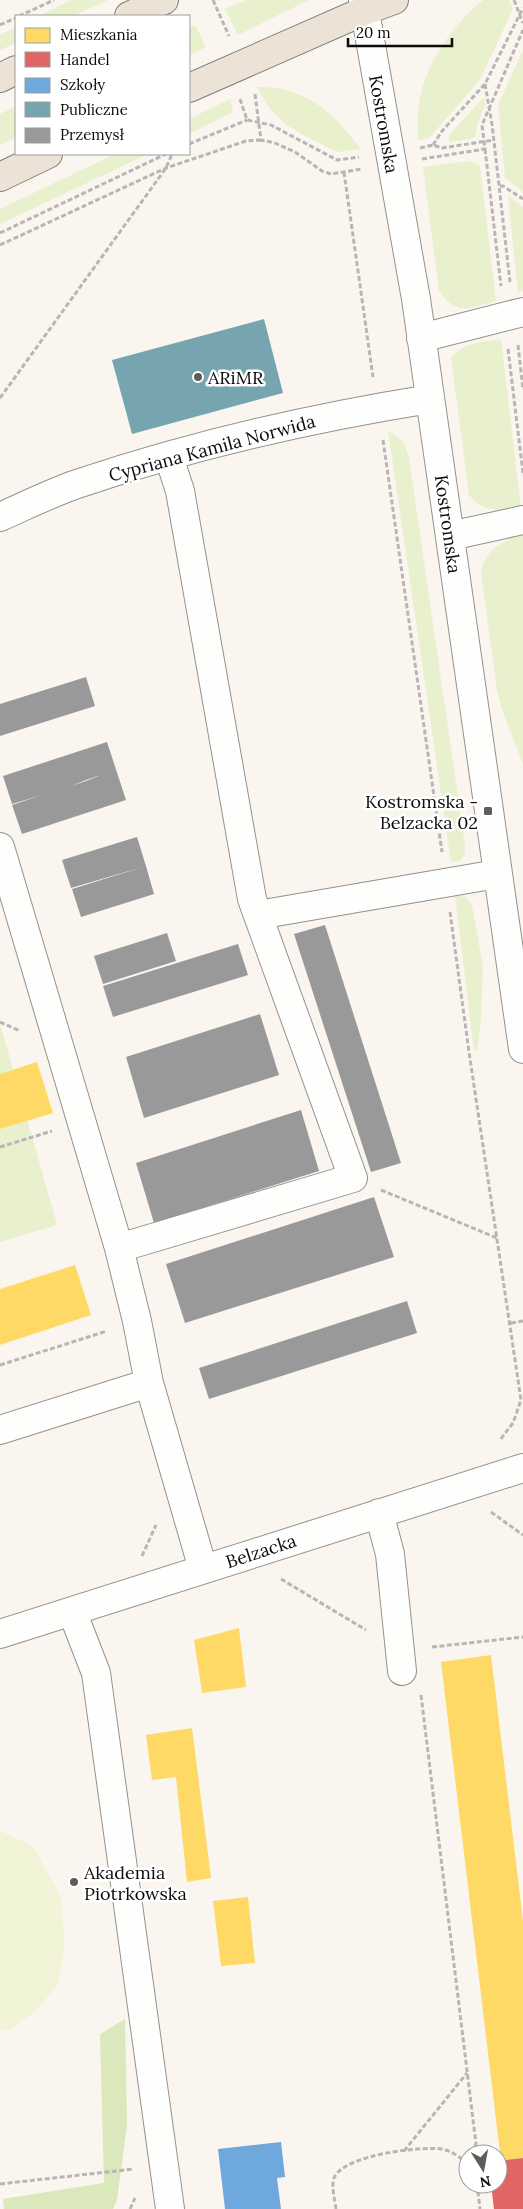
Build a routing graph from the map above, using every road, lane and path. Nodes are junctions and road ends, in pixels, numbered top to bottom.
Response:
1 (54, 0) edge
2 (164, 0) edge
3 (213, 0) edge
4 (394, 0) edge
5 (514, 0) edge
6 (364, 5) edge
7 (523, 8) edge
8 (22, 15) edge
9 (131, 15) edge
10 (520, 15) junction
11 (15, 18) edge
12 (523, 24) edge
13 (0, 25) edge
14 (523, 30) edge
15 (241, 63) junction
16 (15, 70) edge
17 (0, 78) edge
18 (485, 84) junction
19 (190, 88) edge
20 (239, 96) dead end
21 (490, 107) junction
22 (247, 120) junction
23 (260, 122) junction
24 (261, 140) junction
25 (494, 140) junction
26 (484, 141) junction
27 (190, 144) edge
28 (433, 145) junction
29 (485, 149) junction
30 (46, 155) edge
31 (164, 155) edge
32 (172, 155) edge
33 (390, 158) junction
34 (166, 168) junction
35 (0, 176) edge
36 (500, 186) junction
37 (523, 199) edge
38 (0, 233) edge
39 (0, 245) edge
40 (501, 290) dead end
41 (514, 315) edge
42 (421, 338) junction
43 (522, 375) edge
44 (523, 390) edge
45 (0, 398) edge
46 (430, 399) junction
47 (169, 457) junction
48 (523, 473) edge
49 (0, 517) edge
50 (523, 520) edge
51 (450, 536) junction
52 (0, 847) edge
53 (497, 874) junction
54 (258, 915) junction
55 (523, 1049) edge
56 (55, 1130) dead end
57 (0, 1147) edge
58 (353, 1178) junction
59 (498, 1238) dead end
60 (118, 1248) junction
61 (137, 1321) junction
62 (523, 1321) edge
63 (511, 1323) dead end
64 (0, 1365) edge
65 (149, 1383) junction
66 (0, 1430) edge
67 (523, 1468) edge
68 (379, 1513) junction
69 (203, 1569) junction
70 (72, 1611) junction
71 (0, 1634) edge
72 (411, 1679) joint
73 (468, 2074) junction
74 (476, 2144) edge
75 (404, 2151) junction
76 (458, 2156) edge
77 (139, 2169) dead end
78 (0, 2184) edge
79 (478, 2194) edge
80 (170, 2209) edge
81 (336, 2209) edge
82 (480, 2209) edge

1 - 8 path
2 - 9 main road
3 - 15 path
4 - 6 main road
5 - 10 path
6 - 15 main road
6 - 33 street, Kostromska
7 - 10 path
10 - 12 path
10 - 18 path
11 - 13 path
14 - 21 path
15 - 19 main road
15 - 23 path
16 - 17 main road
18 - 21 path
18 - 28 path
20 - 22 path
21 - 25 path
21 - 26 path
22 - 23 path
22 - 27 path
23 - 24 path
23 - 33 path
24 - 33 path
24 - 34 path
25 - 26 path
25 - 36 path
26 - 28 path
26 - 29 path
28 - 33 path
29 - 33 path
29 - 40 path
30 - 35 main road
31 - 38 path
32 - 34 path
33 - 42 street, Kostromska
34 - 39 path
34 - 45 path
36 - 37 path
36 - 41 path
41 - 42 street
41 - 43 path
41 - 48 path
42 - 46 street, Kostromska
43 - 44 path
46 - 47 street, Cypriana Kamila Norwida
46 - 51 street, Kostromska
47 - 49 street, Cypriana Kamila Norwida
47 - 54 street
50 - 51 street
51 - 53 street, Kostromska
52 - 60 street
53 - 54 street
53 - 55 street, Kostromska
54 - 58 street
56 - 57 path
58 - 59 path
58 - 60 street
60 - 61 street
61 - 64 path
61 - 65 street
62 - 63 path
65 - 66 street
65 - 69 street
67 - 68 street, Belzacka
68 - 69 street, Belzacka
68 - 72 street
69 - 70 street, Belzacka
70 - 71 street, Belzacka
70 - 80 street
72 - 73 path
73 - 74 path
73 - 75 path
75 - 76 path
75 - 81 path
77 - 78 path
79 - 82 path

